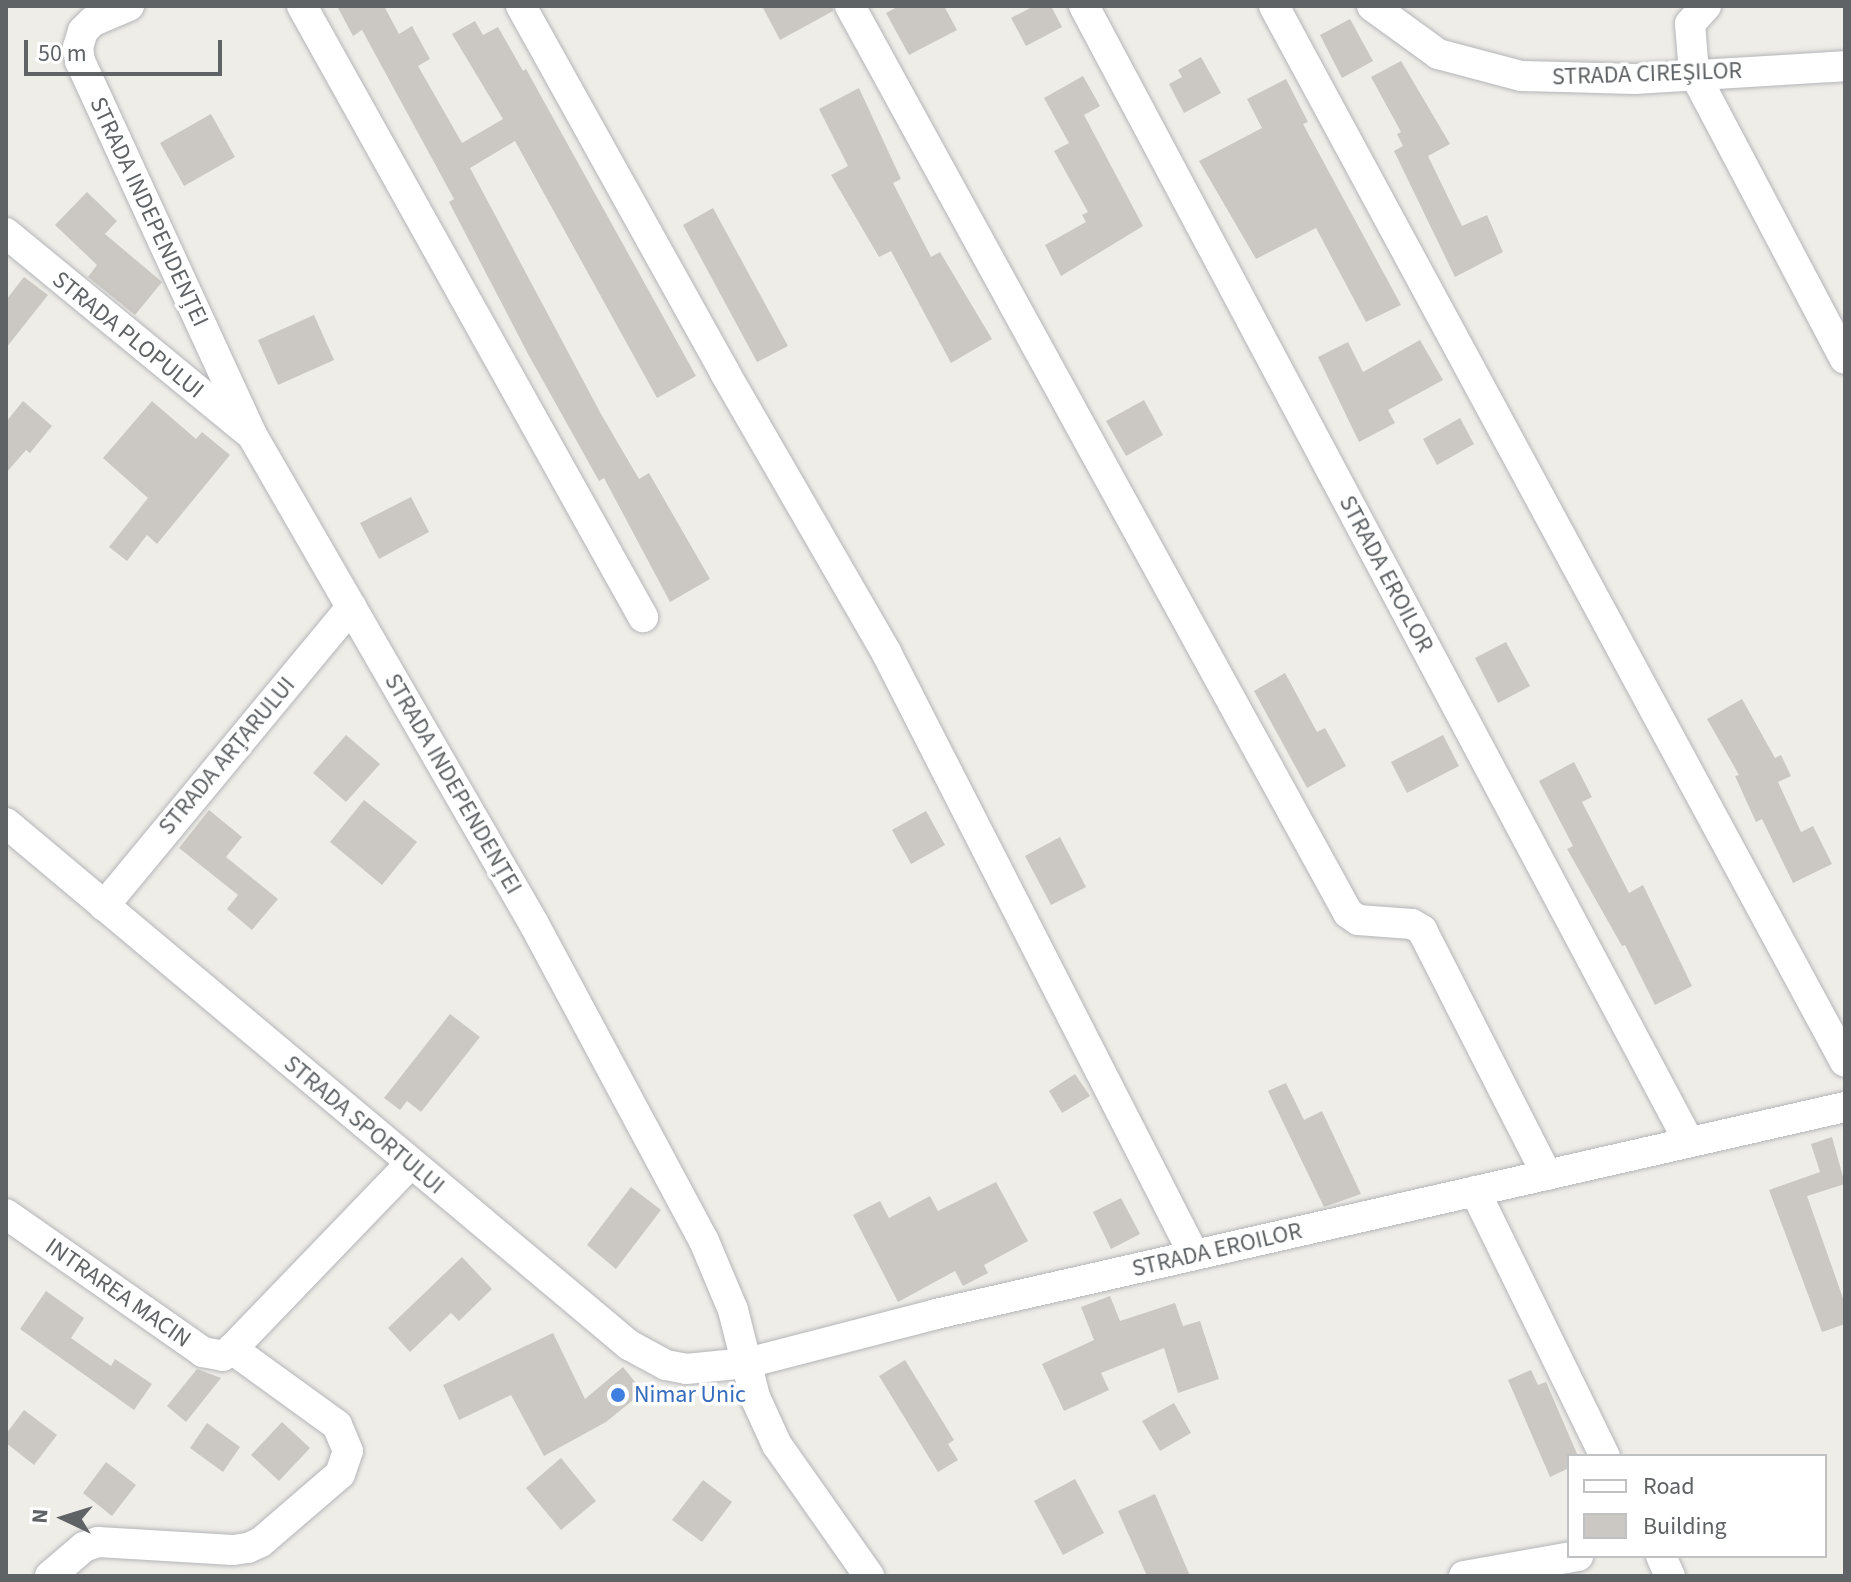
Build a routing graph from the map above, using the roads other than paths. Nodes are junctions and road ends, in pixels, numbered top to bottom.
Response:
1 (129, 6) edge
2 (302, 6) edge
3 (521, 6) edge
4 (850, 6) edge
5 (1084, 6) edge
6 (1274, 6) edge
7 (1372, 6) edge
8 (1706, 6) edge
9 (1845, 66) edge
10 (1694, 73) junction
11 (11, 249) edge
12 (1845, 359) edge
13 (252, 435) junction
14 (351, 607) junction
15 (643, 617) dead end
16 (6, 823) edge
17 (104, 906) junction
18 (1845, 1062) edge
19 (1845, 1107) edge
20 (1689, 1142) junction
21 (410, 1164) junction
22 (1547, 1175) junction
23 (1475, 1191) junction
24 (6, 1214) edge
25 (1194, 1255) junction
26 (232, 1349) junction
27 (747, 1363) junction
28 (1604, 1454) edge
29 (1567, 1558) edge
30 (50, 1576) edge
31 (869, 1576) edge
32 (1464, 1576) edge

1 - 13 street, STRADA INDEPENDENȚEI
2 - 15 street
3 - 25 street
4 - 22 street
5 - 20 street, STRADA EROILOR
6 - 18 street
7 - 10 street, STRADA CIREȘILOR
8 - 10 street
9 - 10 street, STRADA CIREȘILOR
10 - 12 street
11 - 13 street, STRADA PLOPULUI
13 - 14 street, STRADA INDEPENDENȚEI
14 - 17 street, STRADA ARȚARULUI
14 - 27 street, STRADA INDEPENDENȚEI
16 - 17 street, STRADA SPORTULUI
17 - 21 street, STRADA SPORTULUI
19 - 20 street, STRADA EROILOR
20 - 22 street, STRADA EROILOR
21 - 26 street
21 - 27 street, STRADA SPORTULUI
22 - 23 street, STRADA EROILOR
23 - 25 street, STRADA EROILOR
23 - 28 street
24 - 26 street, INTRAREA MACIN
25 - 27 street, STRADA EROILOR
26 - 30 street
27 - 31 street, STRADA INDEPENDENȚEI
29 - 32 street

